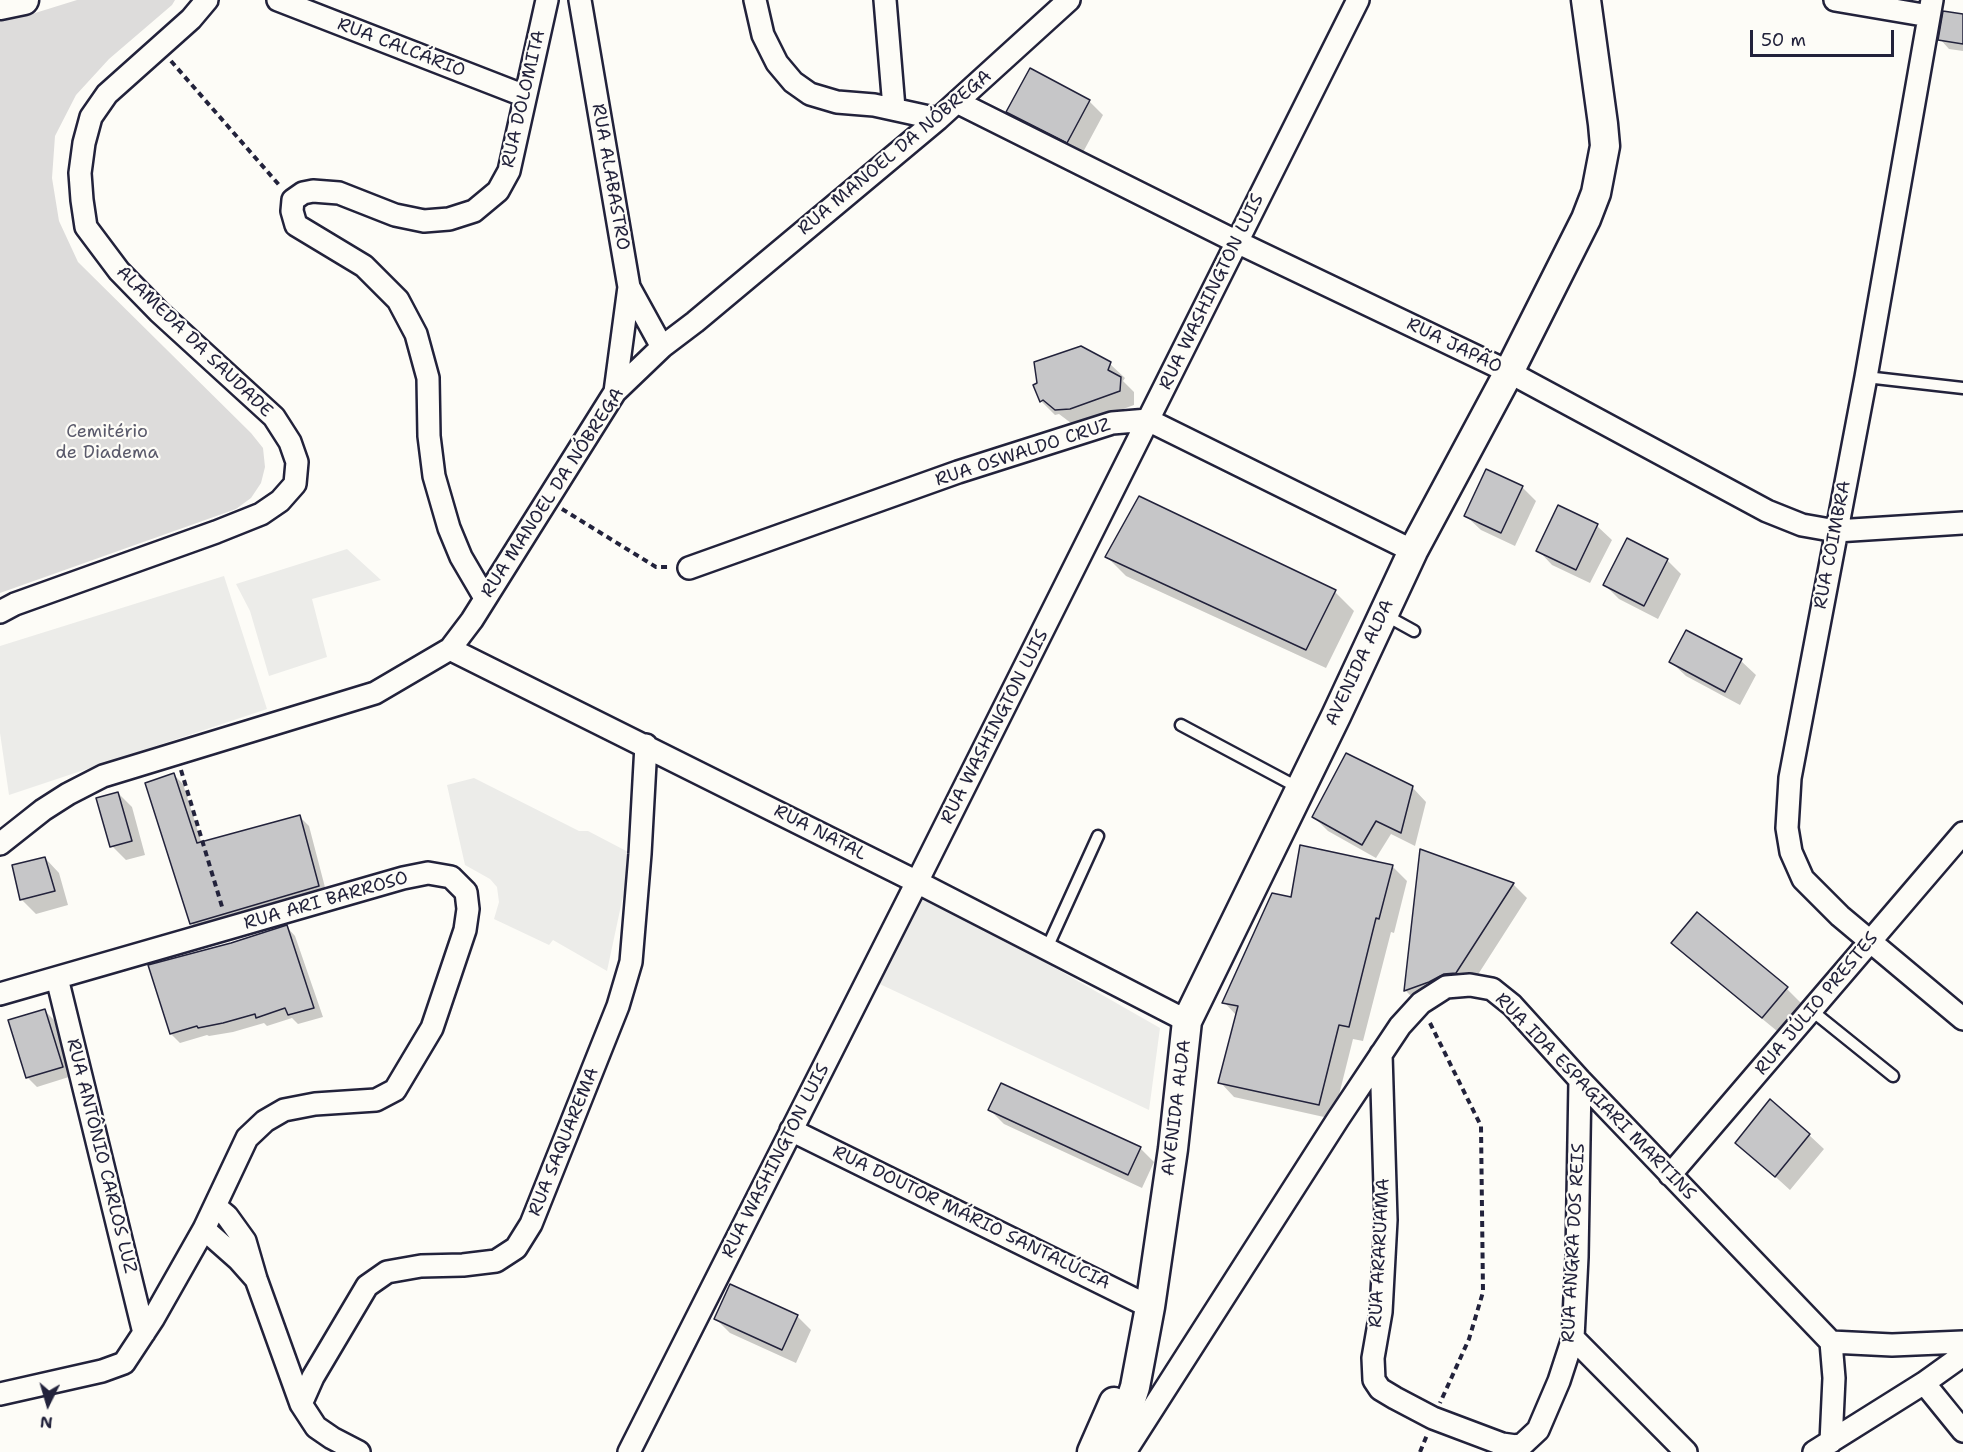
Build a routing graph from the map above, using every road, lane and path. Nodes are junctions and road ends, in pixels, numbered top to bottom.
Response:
1 (24, 0) edge
2 (207, 0) edge
3 (278, 0) edge
4 (547, 0) edge
5 (580, 0) edge
6 (755, 0) edge
7 (885, 0) edge
8 (1069, 0) edge
9 (1358, 0) edge
10 (1586, 0) edge
11 (1835, 0) edge
12 (0, 5) edge
13 (1931, 8) edge
14 (159, 48) junction
15 (525, 96) junction
16 (957, 102) junction
17 (894, 108) junction
18 (938, 119) junction
19 (293, 200) junction
20 (1237, 242) junction
21 (629, 287) junction
22 (662, 347) junction
23 (1509, 372) junction
24 (1866, 377) junction
25 (1963, 388) edge
26 (615, 392) junction
27 (1148, 420) junction
28 (547, 499) junction
29 (1963, 523) edge
30 (1836, 531) junction
31 (1413, 551) junction
32 (689, 568) joint
33 (485, 598) junction
34 (0, 612) edge
35 (1383, 615) junction
36 (1414, 631) dead end
37 (450, 649) junction
38 (1181, 725) dead end
39 (646, 745) junction
40 (176, 755) junction
41 (1299, 788) junction
42 (1963, 832) edge
43 (1098, 836) dead end
44 (0, 844) edge
45 (917, 882) junction
46 (228, 928) junction
47 (1870, 941) junction
48 (1047, 948) junction
49 (57, 978) junction
50 (0, 994) edge
51 (1421, 1003) junction
52 (1811, 1010) junction
53 (1963, 1019) edge
54 (1187, 1021) junction
55 (1381, 1054) junction
56 (1893, 1076) dead end
57 (1580, 1080) junction
58 (791, 1130) junction
59 (1670, 1175) junction
60 (215, 1206) junction
61 (204, 1229) junction
62 (256, 1279) junction
63 (1150, 1306) junction
64 (144, 1334) junction
65 (1573, 1338) junction
66 (1144, 1341) junction
67 (1831, 1342) junction
68 (1963, 1342) edge
69 (1963, 1354) edge
70 (1924, 1383) junction
71 (0, 1394) edge
72 (301, 1404) junction
73 (1433, 1418) junction
74 (1963, 1431) edge
75 (1823, 1449) edge
76 (359, 1452) edge
77 (629, 1452) edge
78 (1092, 1452) edge
79 (1114, 1452) edge
80 (1125, 1452) edge
81 (1686, 1452) edge

1 - 12 main road
2 - 14 street, ALAMEDA DA SAUDADE
3 - 15 street, RUA CALCÁRIO
4 - 15 street, RUA DOLOMITA
5 - 21 street, RUA ALABASTRO
6 - 17 street
7 - 17 street
8 - 16 street, RUA MANOEL DA NÓBREGA
9 - 20 street, RUA WASHINGTON LUIS
10 - 23 main road, AVENIDA ALDA
11 - 13 street
13 - 24 street, RUA COIMBRA
14 - 19 path
14 - 34 street, ALAMEDA DA SAUDADE
15 - 19 street, RUA DOLOMITA
16 - 18 street, RUA MANOEL DA NÓBREGA
16 - 20 street, RUA JAPÃO
17 - 18 street
18 - 22 street, RUA MANOEL DA NÓBREGA
19 - 33 street
20 - 23 street, RUA JAPÃO
20 - 27 street, RUA WASHINGTON LUIS
21 - 22 street, RUA ALABASTRO
21 - 26 street
22 - 26 street, RUA MANOEL DA NÓBREGA
23 - 30 street, RUA JAPÃO
23 - 31 main road, AVENIDA ALDA
24 - 25 lane
24 - 30 street, RUA COIMBRA
26 - 28 street, RUA MANOEL DA NÓBREGA
27 - 31 street
27 - 32 street, RUA OSWALDO CRUZ
27 - 45 street, RUA WASHINGTON LUIS
28 - 32 path
28 - 33 street, RUA MANOEL DA NÓBREGA
29 - 30 street, RUA JAPÃO
30 - 47 street, RUA COIMBRA
31 - 35 main road, AVENIDA ALDA
33 - 37 street, RUA MANOEL DA NÓBREGA
35 - 36 lane
35 - 41 main road, AVENIDA ALDA
37 - 39 street, RUA NATAL
37 - 40 street, RUA MANOEL DA NÓBREGA
38 - 41 lane
39 - 45 street, RUA NATAL
39 - 72 street, RUA SAQUAREMA
40 - 44 street, RUA MANOEL DA NÓBREGA
40 - 46 path
41 - 54 main road, AVENIDA ALDA
42 - 47 street, RUA JÚLIO PRESTES
43 - 48 lane
45 - 48 street, RUA NATAL
45 - 58 street, RUA WASHINGTON LUIS
46 - 49 street, RUA ARI BARROSO
46 - 60 street, RUA ARI BARROSO
47 - 52 street, RUA JÚLIO PRESTES
47 - 53 street, RUA COIMBRA
48 - 54 street, RUA NATAL
49 - 50 street, RUA ARI BARROSO
49 - 64 street, RUA ANTÔNIO CARLOS LUZ
51 - 55 street, RUA IDA ESPAGIARI MARTINS
51 - 57 street, RUA IDA ESPAGIARI MARTINS
51 - 73 path
52 - 56 lane
52 - 59 street, RUA JÚLIO PRESTES
54 - 63 main road, AVENIDA ALDA
55 - 73 street, RUA ARARUAMA
55 - 80 street, RUA IDA ESPAGIARI MARTINS
57 - 59 street, RUA IDA ESPAGIARI MARTINS
57 - 65 street, RUA ANGRA DOS REIS
58 - 63 street, RUA DOUTOR MÁRIO SANTALÚCIA
58 - 77 street, RUA WASHINGTON LUIS
59 - 67 street, RUA IDA ESPAGIARI MARTINS
60 - 61 street, RUA ARI BARROSO
60 - 62 street
61 - 62 street
61 - 64 street, RUA ARI BARROSO
62 - 72 street
63 - 66 main road, AVENIDA ALDA
64 - 71 street, RUA ARI BARROSO
65 - 73 street, RUA ANGRA DOS REIS
65 - 81 street
66 - 78 main road, AVENIDA ALDA
66 - 79 main road, AVENIDA ALDA
67 - 68 street
67 - 75 street
69 - 70 street
70 - 74 street
70 - 75 street
72 - 76 street

